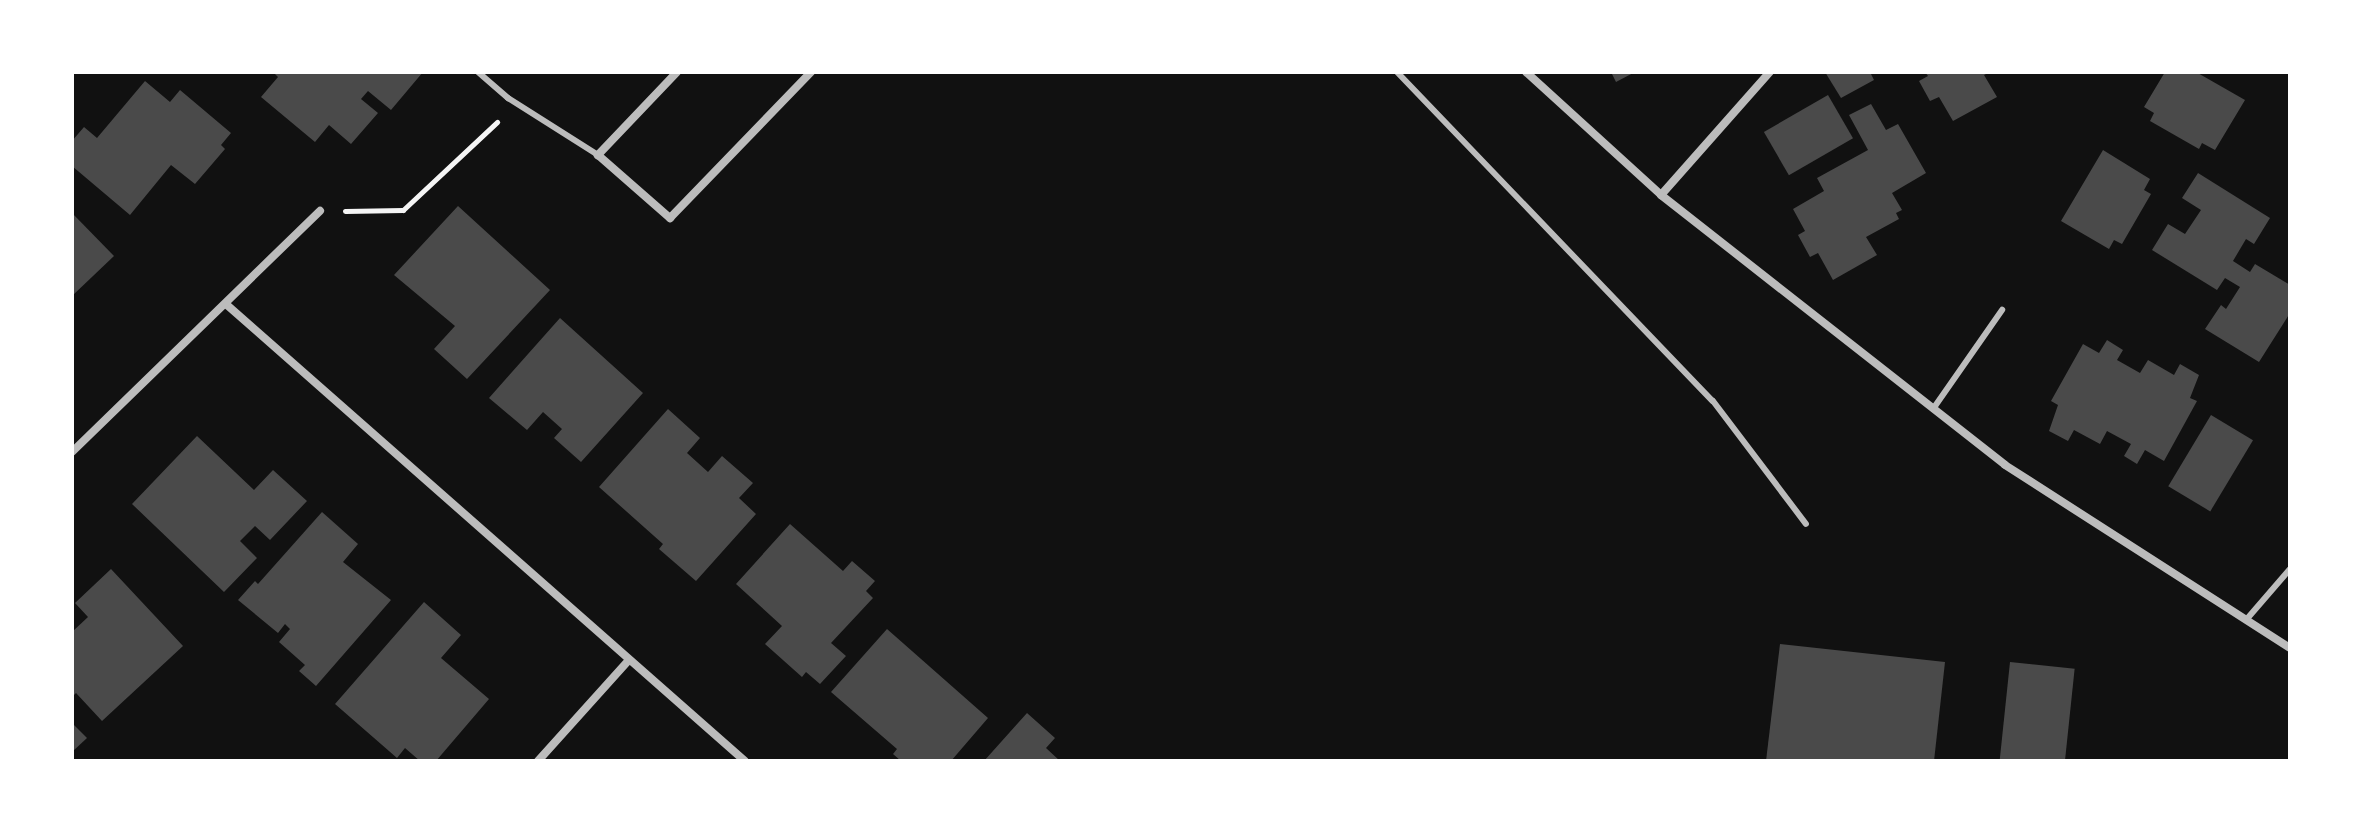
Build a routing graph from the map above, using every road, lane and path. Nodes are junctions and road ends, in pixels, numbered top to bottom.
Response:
1 (478, 72) edge
2 (677, 72) edge
3 (811, 72) edge
4 (1397, 72) edge
5 (1526, 72) edge
6 (1770, 72) edge
7 (512, 126) dead end
8 (598, 155) junction
9 (1661, 195) junction
10 (320, 211) joint
11 (227, 305) junction
12 (2002, 310) dead end
13 (1933, 409) junction
14 (72, 452) edge
15 (1806, 524) dead end
16 (2290, 569) edge
17 (2246, 620) junction
18 (2290, 648) edge
19 (628, 661) junction
20 (538, 761) edge
21 (745, 761) edge

1 - 8 lane
2 - 8 street
3 - 8 street
4 - 15 lane
5 - 9 street
6 - 9 street
7 - 10 path
9 - 13 street
10 - 11 street
11 - 14 street
11 - 19 street
12 - 13 lane
13 - 17 street
16 - 17 lane
17 - 18 street
19 - 20 street
19 - 21 street

